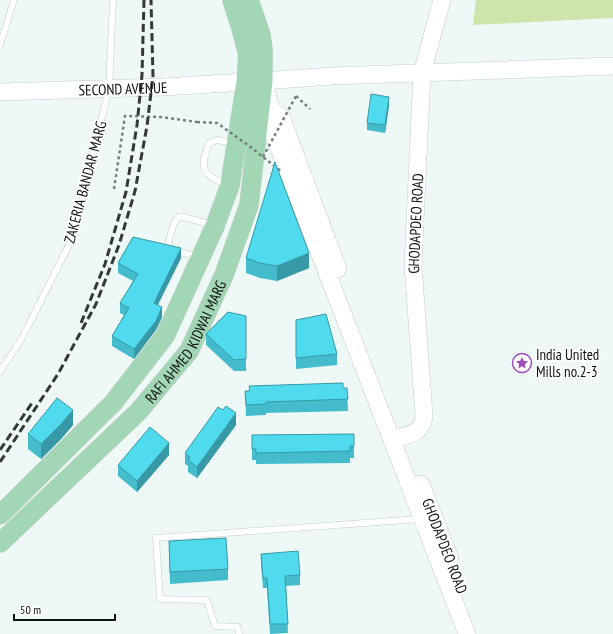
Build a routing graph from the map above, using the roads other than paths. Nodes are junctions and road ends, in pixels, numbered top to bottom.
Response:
1 (14, 0) edge
2 (113, 0) edge
3 (232, 0) edge
4 (249, 0) edge
5 (442, 0) edge
6 (0, 45) edge
7 (613, 66) edge
8 (422, 73) junction
9 (254, 82) junction
10 (109, 88) junction
11 (0, 92) edge
12 (236, 143) junction
13 (230, 185) junction
14 (215, 226) junction
15 (200, 258) junction
16 (0, 371) edge
17 (396, 438) junction
18 (0, 515) edge
19 (422, 519) junction
20 (0, 544) edge
21 (239, 634) edge
22 (467, 634) edge
23 (478, 634) edge

1 - 6 lane
2 - 10 lane, ZAKERIA BANDAR MARG
3 - 9 main road
4 - 9 main road
5 - 8 street, GHODAPDEO ROAD
7 - 8 street, SECOND AVENUE
8 - 9 street, SECOND AVENUE
8 - 17 street, GHODAPDEO ROAD
9 - 10 street, SECOND AVENUE
9 - 12 main road, RAFI AHMED KIDWAI MARG
9 - 17 street, GHODAPDEO ROAD
9 - 20 main road, RAFI AHMED KIDWAI MARG
10 - 11 street, SECOND AVENUE
10 - 16 lane, ZAKERIA BANDAR MARG
12 - 13 main road, RAFI AHMED KIDWAI MARG
12 - 13 lane
13 - 14 main road, RAFI AHMED KIDWAI MARG
14 - 15 main road, RAFI AHMED KIDWAI MARG
14 - 15 lane
15 - 18 main road, RAFI AHMED KIDWAI MARG
17 - 19 street, GHODAPDEO ROAD
17 - 23 street, GHODAPDEO ROAD
19 - 21 lane
19 - 22 street, GHODAPDEO ROAD

